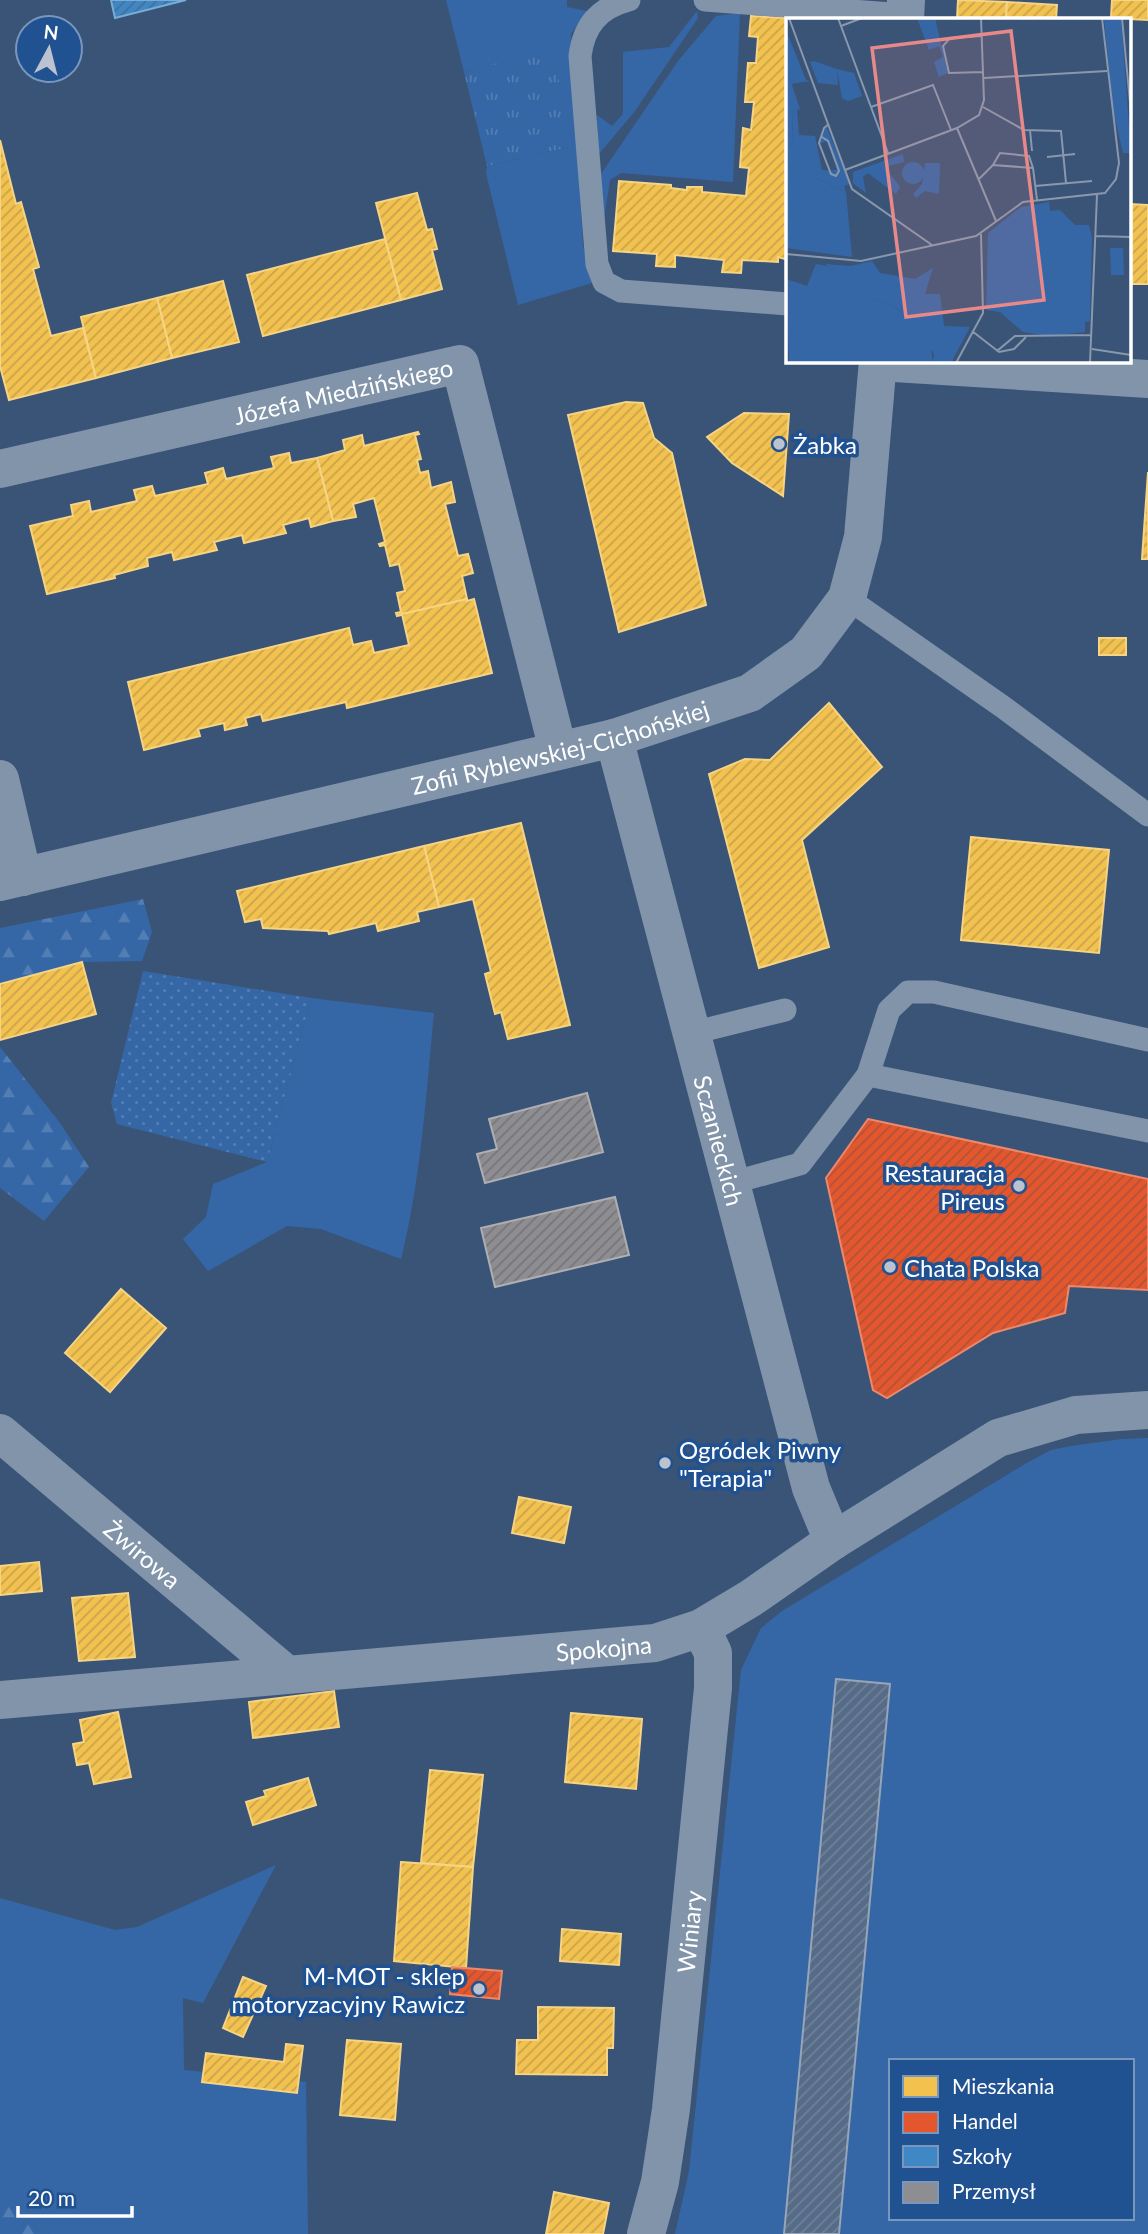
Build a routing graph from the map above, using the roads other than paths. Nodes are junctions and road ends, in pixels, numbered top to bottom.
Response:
1 (629, 0) edge
2 (705, 0) edge
3 (905, 11) edge
4 (786, 304) edge
5 (878, 362) edge
6 (893, 362) edge
7 (1148, 379) edge
8 (0, 469) edge
9 (846, 598) junction
10 (614, 738) junction
11 (558, 750) junction
12 (0, 779) edge
13 (1148, 815) edge
14 (11, 880) edge
15 (785, 1010) dead end
16 (692, 1033) junction
17 (1148, 1040) edge
18 (868, 1075) junction
19 (1148, 1131) edge
20 (731, 1183) junction
21 (1148, 1410) edge
22 (0, 1433) edge
23 (833, 1541) junction
24 (701, 1629) junction
25 (286, 1674) junction
26 (0, 1700) edge
27 (646, 2234) edge

1 - 4 lane
2 - 3 lane
5 - 9 street, Zofii Ryblewskiej-Cichońskiej
6 - 7 street
8 - 11 street, Józefa Miedzińskiego
9 - 10 street, Zofii Ryblewskiej-Cichońskiej
9 - 13 lane
10 - 11 street, Zofii Ryblewskiej-Cichońskiej
10 - 16 street, Sczanieckich
11 - 14 street, Zofii Ryblewskiej-Cichońskiej
12 - 14 street
15 - 16 lane
16 - 20 street, Sczanieckich
17 - 18 lane
18 - 19 lane
18 - 20 lane
20 - 23 street, Sczanieckich
21 - 23 street, Spokojna
22 - 25 street, Żwirowa
23 - 24 street, Spokojna
24 - 25 street, Spokojna
24 - 27 street, Winiary
25 - 26 street, Spokojna

